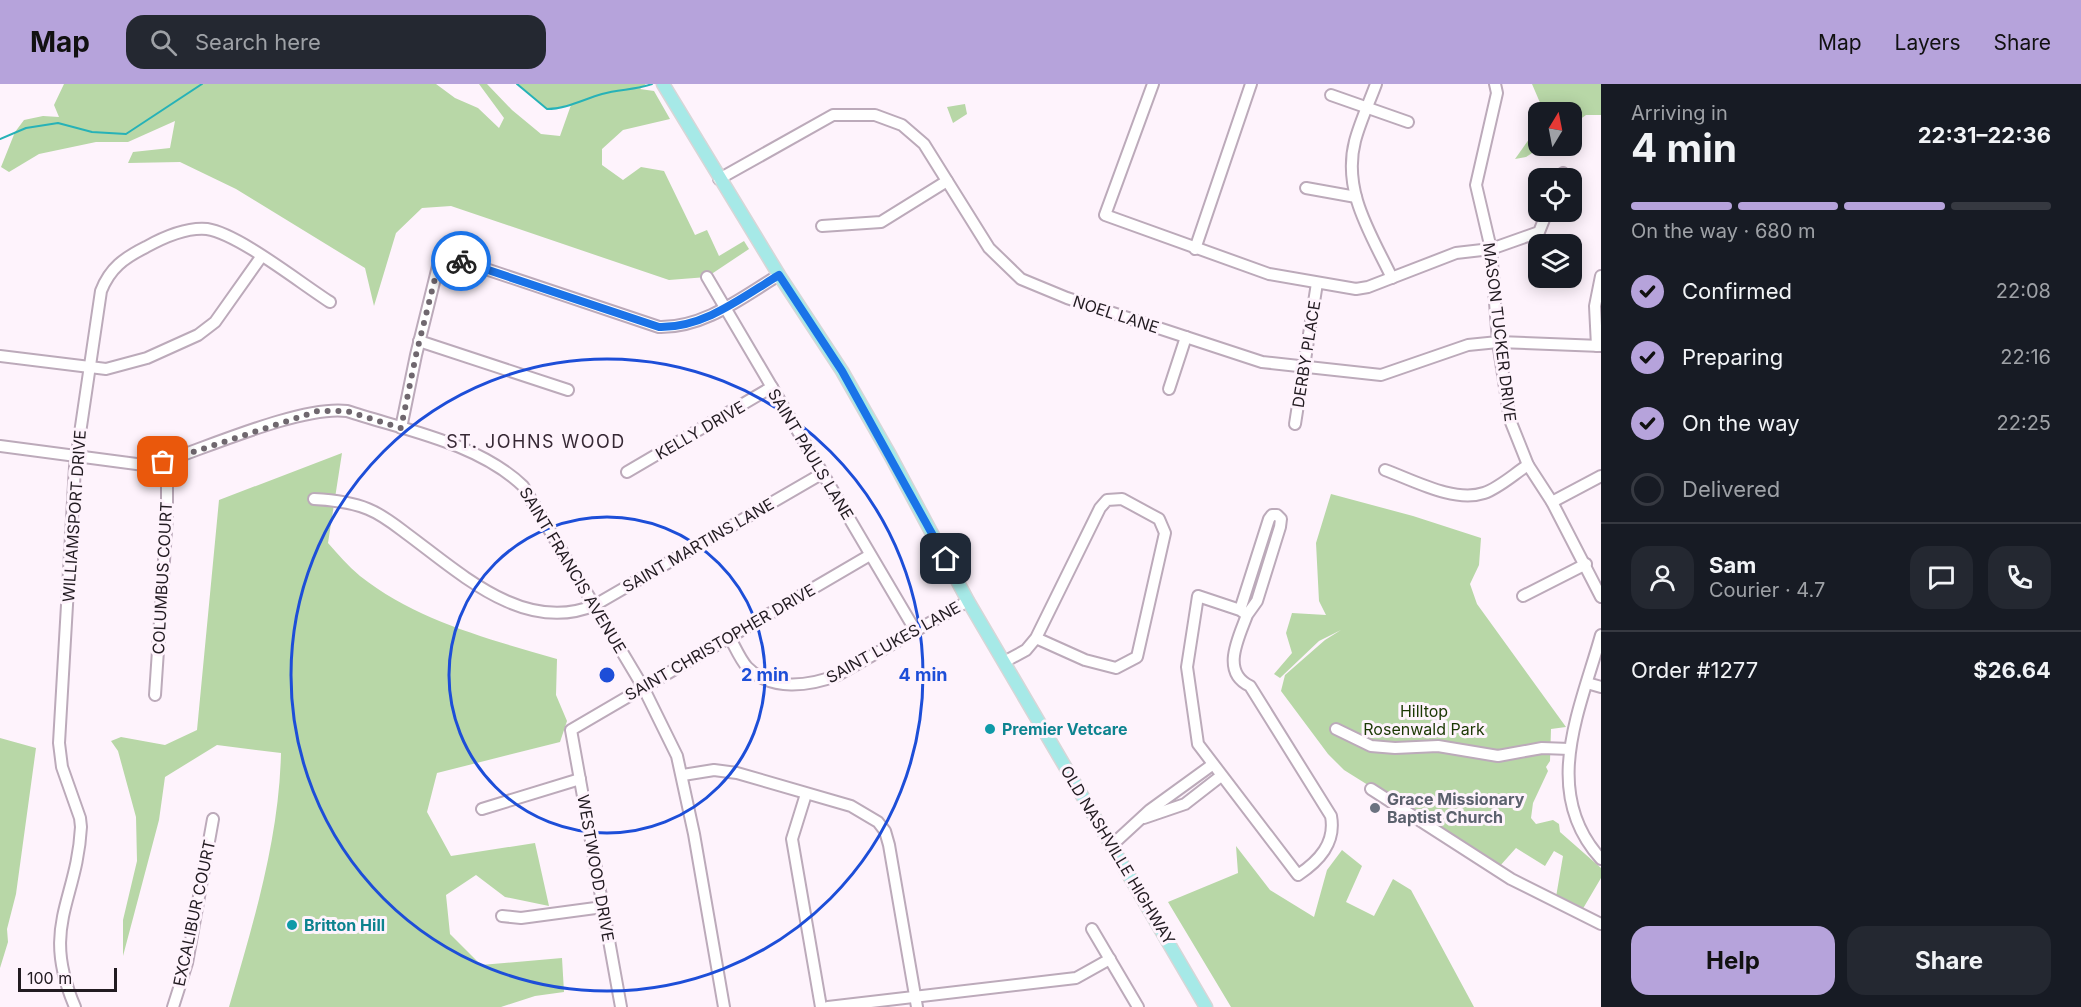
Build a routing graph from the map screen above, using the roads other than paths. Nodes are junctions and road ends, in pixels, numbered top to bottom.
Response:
1 (1154, 84) edge
2 (1251, 84) edge
3 (1376, 84) edge
4 (1495, 84) edge
5 (663, 85) edge
6 (1331, 95) dead end
7 (1368, 107) junction
8 (1408, 122) dead end
9 (719, 179) junction
10 (947, 181) junction
11 (1306, 188) dead end
12 (1356, 197) junction
13 (1543, 222) edge
14 (822, 226) dead end
15 (1195, 249) junction
16 (1491, 249) junction
17 (261, 257) junction
18 (779, 275) junction
19 (1601, 276) edge
20 (707, 277) dead end
21 (1392, 278) junction
22 (1317, 283) junction
23 (330, 302) dead end
24 (725, 307) junction
25 (1186, 337) junction
26 (419, 341) junction
27 (1498, 342) junction
28 (1599, 346) edge
29 (0, 356) edge
30 (88, 369) junction
31 (1304, 369) junction
32 (771, 387) junction
33 (1170, 389) dead end
34 (568, 390) dead end
35 (1295, 424) dead end
36 (401, 428) junction
37 (0, 446) edge
38 (76, 458) junction
39 (163, 462) junction
40 (1528, 465) junction
41 (1385, 470) dead end
42 (627, 472) dead end
43 (823, 473) junction
44 (1601, 476) edge
45 (314, 499) dead end
46 (1552, 502) junction
47 (870, 555) junction
48 (1586, 564) junction
49 (1523, 596) dead end
50 (1601, 597) edge
51 (968, 601) junction
52 (595, 604) junction
53 (1244, 612) junction
54 (915, 630) junction
55 (1601, 635) edge
56 (730, 638) junction
57 (1036, 638) junction
58 (1004, 662) junction
59 (1587, 683) junction
60 (643, 687) junction
61 (1601, 687) edge
62 (155, 695) dead end
63 (1336, 729) dead end
64 (570, 730) joint
65 (1570, 749) junction
66 (1212, 765) junction
67 (682, 775) junction
68 (1221, 776) junction
69 (580, 779) junction
70 (1179, 789) junction
71 (1371, 789) dead end
72 (806, 794) junction
73 (1188, 802) junction
74 (482, 809) dead end
75 (1144, 818) junction
76 (213, 819) dead end
77 (1112, 845) junction
78 (1601, 859) edge
79 (603, 907) junction
80 (502, 916) dead end
81 (1601, 924) edge
82 (1092, 929) dead end
83 (1110, 959) junction
84 (916, 1002) edge
85 (75, 1007) edge
86 (173, 1007) edge
87 (621, 1007) edge
88 (724, 1007) edge
89 (821, 1007) edge
90 (828, 1007) edge
91 (1138, 1007) edge
92 (1206, 1007) edge

1 - 15 street
2 - 15 street
3 - 7 street
4 - 16 street, MASON TUCKER DRIVE
5 - 9 main road, OLD NASHVILLE HIGHWAY
6 - 7 street
7 - 8 street
7 - 12 street
9 - 10 street, NOEL LANE
9 - 18 main road, OLD NASHVILLE HIGHWAY
10 - 14 street
10 - 25 street, NOEL LANE
11 - 12 street
12 - 21 street
13 - 16 street
15 - 22 street
16 - 21 street
16 - 27 street, MASON TUCKER DRIVE
17 - 23 street, WILLIAMSPORT DRIVE
17 - 30 street
17 - 30 street, WILLIAMSPORT DRIVE
18 - 24 street
18 - 51 main road, OLD NASHVILLE HIGHWAY
19 - 28 street
20 - 24 street, SAINT PAULS LANE
21 - 22 street
22 - 31 street, DERBY PLACE
24 - 26 street
24 - 32 street, SAINT PAULS LANE
25 - 31 street, NOEL LANE
25 - 33 street
26 - 34 street
26 - 36 street
27 - 28 street, NOEL LANE
27 - 31 street, NOEL LANE
27 - 40 street, MASON TUCKER DRIVE
29 - 30 street
30 - 38 street, WILLIAMSPORT DRIVE
31 - 35 street, DERBY PLACE
32 - 42 street, KELLY DRIVE
32 - 43 street, SAINT PAULS LANE
36 - 39 street, SAINT FRANCIS AVENUE
36 - 52 street, SAINT FRANCIS AVENUE
37 - 38 street, SAINT FRANCIS AVENUE
38 - 39 street, SAINT FRANCIS AVENUE
38 - 85 street, WILLIAMSPORT DRIVE
39 - 62 street, COLUMBUS COURT
40 - 41 street
40 - 46 street, MASON TUCKER DRIVE
43 - 47 street, SAINT PAULS LANE
43 - 52 street, SAINT MARTINS LANE
44 - 46 street
45 - 52 street, SAINT MARTINS LANE
46 - 48 street, MASON TUCKER DRIVE
47 - 54 street, SAINT PAULS LANE
47 - 56 street, SAINT CHRISTOPHER DRIVE
48 - 49 street
48 - 50 street, MASON TUCKER DRIVE
51 - 54 street, SAINT LUKES LANE
51 - 58 main road, OLD NASHVILLE HIGHWAY
52 - 60 street, SAINT FRANCIS AVENUE
53 - 53 street
53 - 66 street
53 - 68 street
54 - 56 street, SAINT LUKES LANE
55 - 59 street
56 - 60 street, SAINT CHRISTOPHER DRIVE
57 - 57 street
57 - 58 street
58 - 77 main road, OLD NASHVILLE HIGHWAY
59 - 61 street
59 - 65 street
60 - 64 street, SAINT CHRISTOPHER DRIVE
60 - 67 street, SAINT FRANCIS AVENUE
63 - 65 street
64 - 69 street, WESTWOOD DRIVE
65 - 78 street
66 - 68 street
66 - 70 street
67 - 72 street
67 - 88 street, SAINT FRANCIS AVENUE
68 - 73 street
69 - 74 street
69 - 79 street, WESTWOOD DRIVE
70 - 73 street
70 - 75 street
71 - 81 street
72 - 84 street
72 - 89 street
73 - 75 street
75 - 77 street
76 - 86 street, EXCALIBUR COURT
77 - 92 main road, OLD NASHVILLE HIGHWAY
79 - 80 street
79 - 87 street, WESTWOOD DRIVE
82 - 83 street
83 - 84 street
83 - 91 street
84 - 90 street

